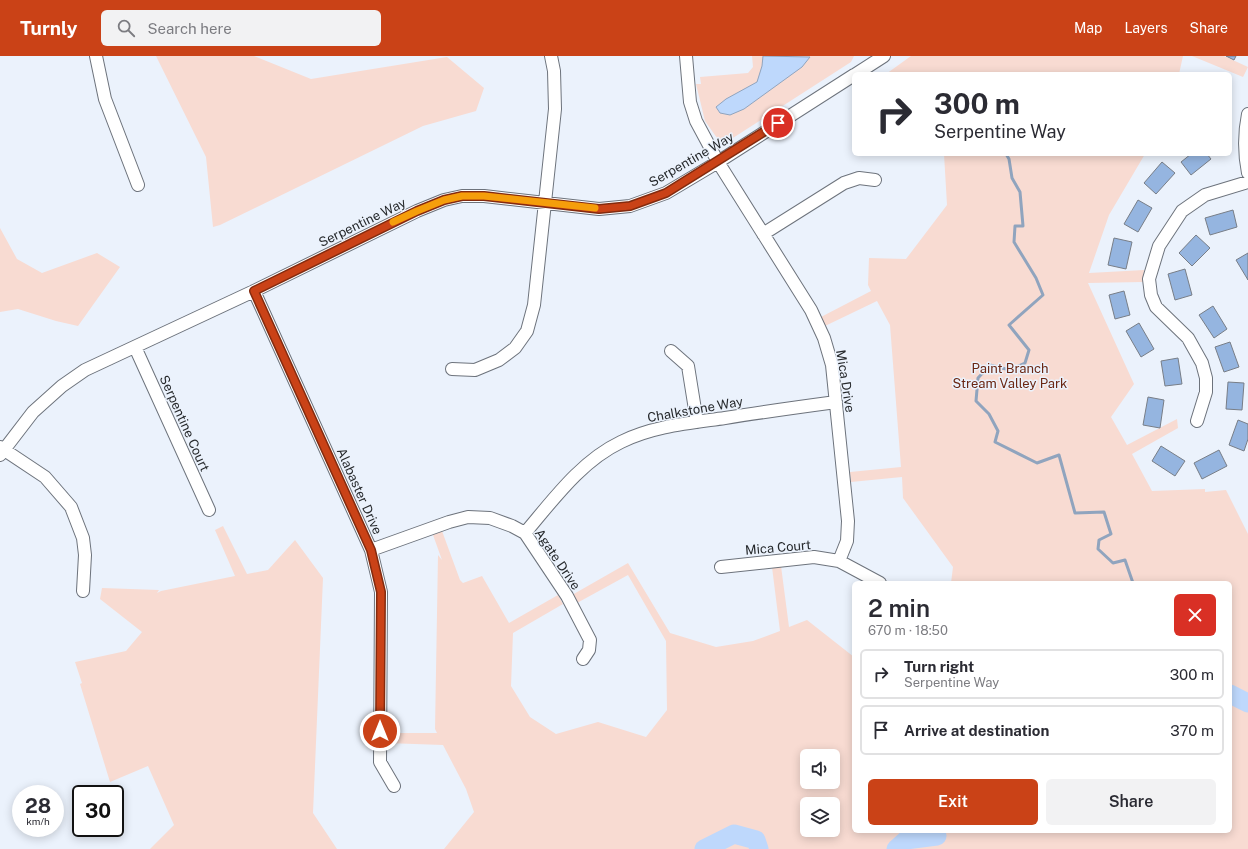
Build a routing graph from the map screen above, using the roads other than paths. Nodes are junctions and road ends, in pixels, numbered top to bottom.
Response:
1 (96, 56) edge
2 (550, 56) edge
3 (686, 56) edge
4 (884, 56) edge
5 (858, 72) edge
6 (852, 76) edge
7 (1248, 114) edge
8 (718, 162) junction
9 (1248, 173) edge
10 (875, 180) dead end
11 (1248, 182) edge
12 (138, 184) dead end
13 (544, 203) junction
14 (763, 234) junction
15 (254, 291) junction
16 (135, 347) junction
17 (671, 351) dead end
18 (452, 369) dead end
19 (836, 402) junction
20 (697, 422) junction
21 (1197, 422) dead end
22 (1, 451) edge
23 (209, 510) dead end
24 (525, 533) junction
25 (371, 550) junction
26 (839, 562) junction
27 (721, 567) dead end
28 (876, 581) edge
29 (83, 591) dead end
30 (583, 659) dead end
31 (394, 786) dead end

1 - 12 street
2 - 13 street
3 - 8 street, Mica Drive
4 - 5 street, Serpentine Way
6 - 8 street, Serpentine Way
7 - 9 street
8 - 13 street, Serpentine Way
8 - 14 street, Mica Drive
10 - 14 street
11 - 21 street
13 - 15 street, Serpentine Way
13 - 18 street
14 - 19 street, Mica Drive
15 - 16 street, Serpentine Way
15 - 25 street, Alabaster Drive
16 - 22 street, Serpentine Way
16 - 23 street, Serpentine Court
17 - 20 street
19 - 20 street, Chalkstone Way
19 - 26 street, Mica Drive
20 - 24 street, Chalkstone Way
22 - 29 street
24 - 25 street, Agate Drive
24 - 30 street, Agate Drive
25 - 31 street, Alabaster Drive
26 - 27 street, Mica Court
26 - 28 street, Mica Court

